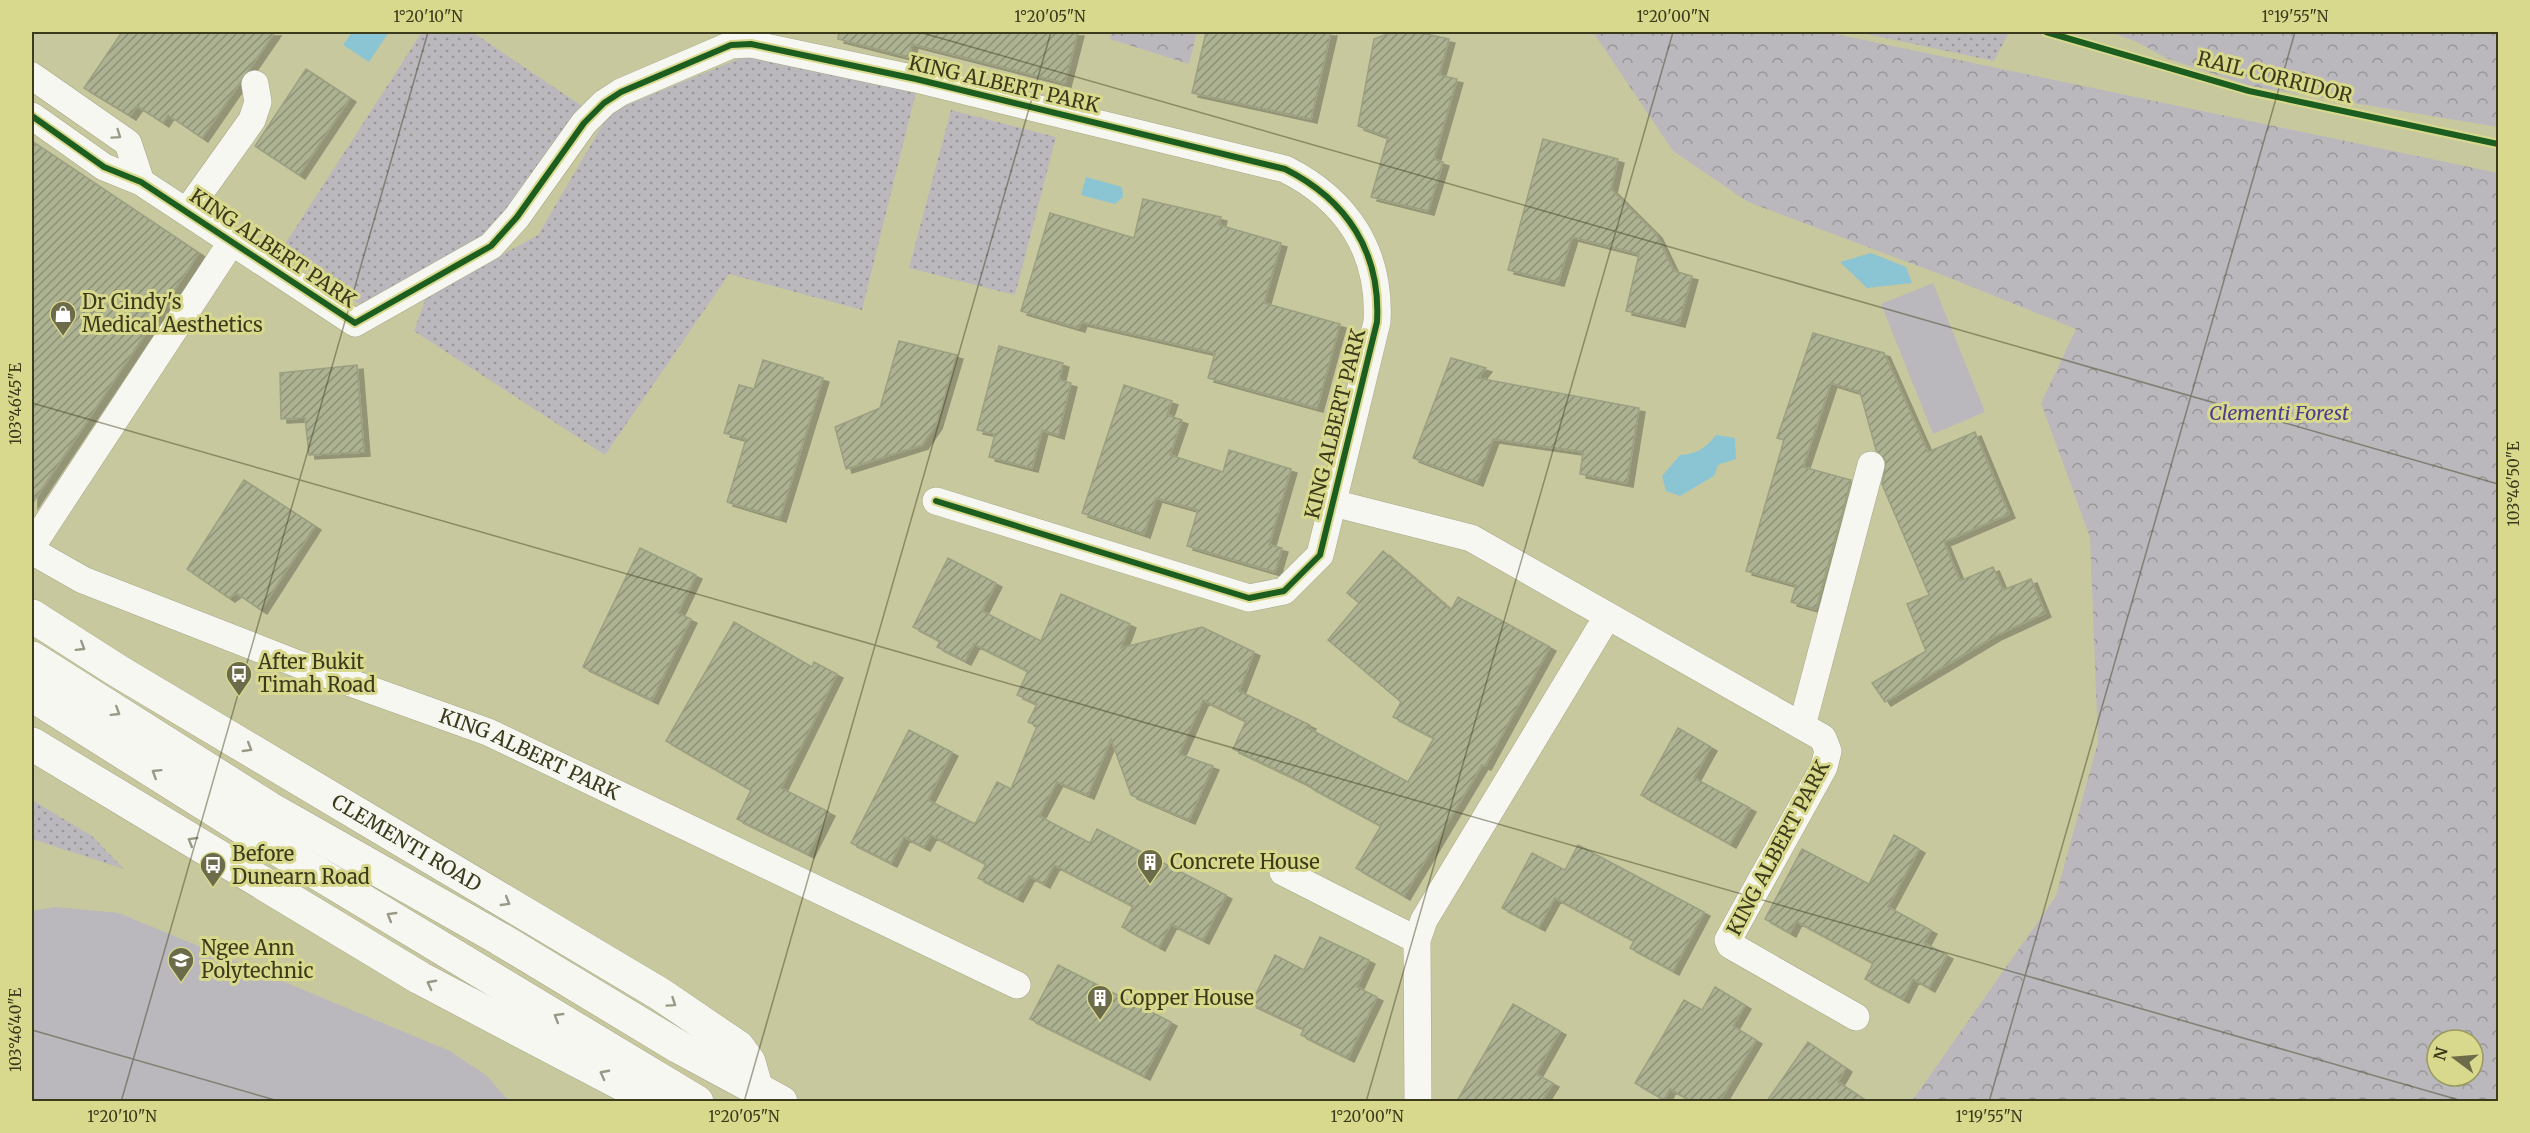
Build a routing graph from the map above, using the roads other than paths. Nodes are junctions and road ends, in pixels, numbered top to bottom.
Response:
1 (32, 76) edge
2 (255, 84) dead end
3 (72, 104) junction
4 (42, 123) edge
5 (141, 182) junction
6 (187, 211) junction
7 (233, 240) junction
8 (1871, 465) dead end
9 (936, 501) dead end
10 (1333, 503) junction
11 (32, 546) edge
12 (32, 551) edge
13 (32, 616) edge
14 (1606, 617) junction
15 (32, 658) edge
16 (32, 695) edge
17 (1802, 726) junction
18 (32, 744) edge
19 (264, 823) junction
20 (1283, 872) dead end
21 (1417, 940) junction
22 (1017, 985) dead end
23 (1856, 1017) dead end
24 (769, 1096) edge
25 (656, 1101) edge
26 (697, 1101) edge
27 (1418, 1101) edge

1 - 3 street
2 - 6 street
3 - 4 street
3 -> 5 street
4 - 5 street, KING ALBERT PARK
5 - 6 street, KING ALBERT PARK
6 - 7 street, KING ALBERT PARK
7 - 10 street, KING ALBERT PARK
7 - 11 street, KING ALBERT PARK
8 - 17 street
9 - 10 street, KING ALBERT PARK
10 - 14 street, KING ALBERT PARK
12 - 22 street, KING ALBERT PARK
13 -> 24 main road, CLEMENTI ROAD
14 - 17 street, KING ALBERT PARK
14 - 21 street
15 -> 19 main road, CLEMENTI ROAD
19 -> 16 main road, CLEMENTI ROAD
17 - 23 street, KING ALBERT PARK
25 -> 18 main road
19 - 24 main road, CLEMENTI ROAD
26 -> 19 main road, CLEMENTI ROAD
20 - 21 street
21 - 27 street

